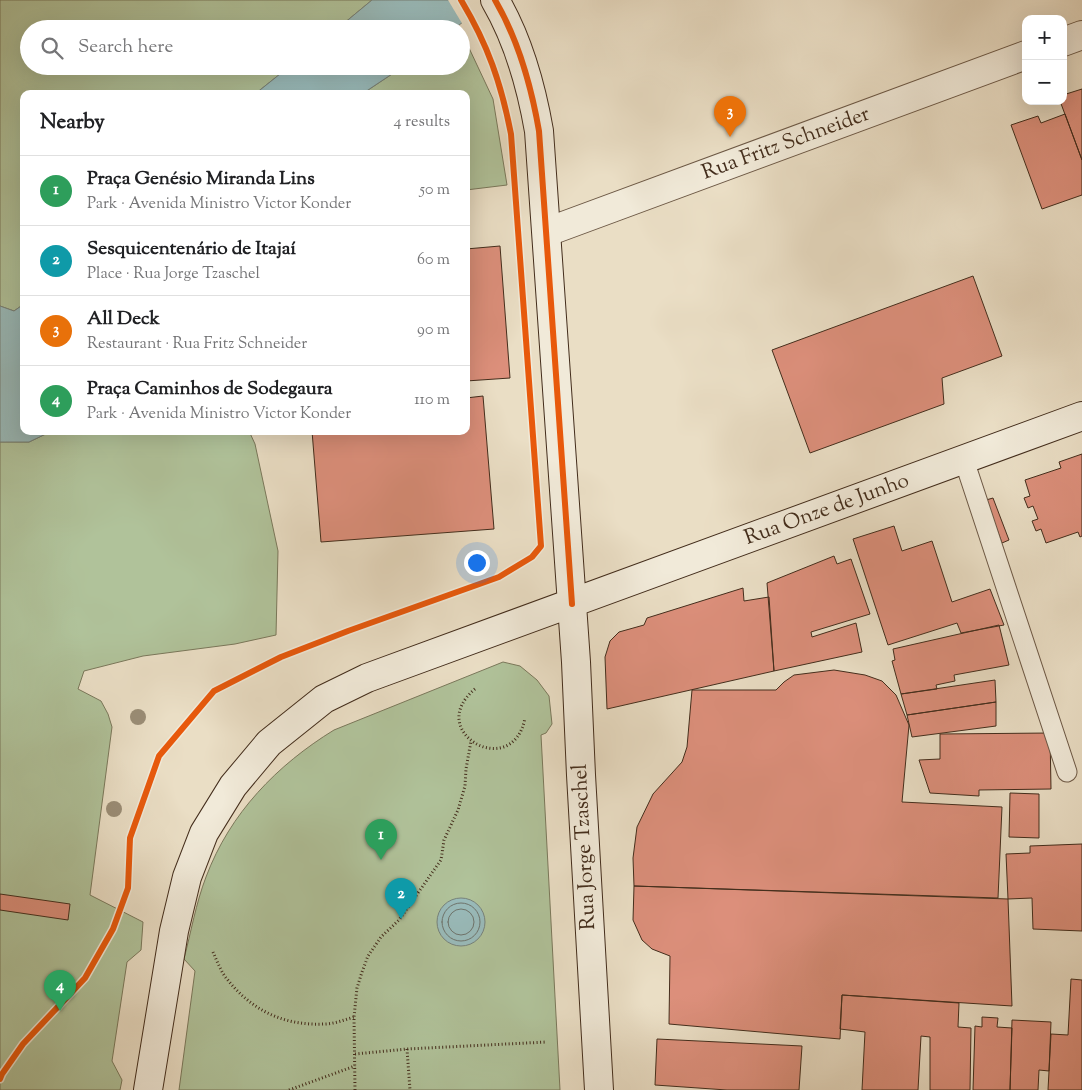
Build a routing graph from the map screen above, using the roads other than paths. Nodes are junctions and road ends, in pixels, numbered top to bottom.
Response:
1 (497, 4) edge
2 (1082, 35) edge
3 (1067, 41) edge
4 (1022, 57) edge
5 (547, 232) junction
6 (1082, 416) edge
7 (964, 460) junction
8 (572, 604) junction
9 (1067, 772) dead end
10 (148, 1090) edge
11 (599, 1090) edge

1 - 5 main road, Rua Jorge Tzaschel
2 - 3 main road
4 - 5 main road, Rua Fritz Schneider
5 - 8 main road, Rua Jorge Tzaschel
6 - 7 main road, Rua Onze de Junho
7 - 8 main road, Rua Onze de Junho
7 - 9 lane
8 - 10 main road, Rua Onze de Junho
8 - 11 main road, Rua Jorge Tzaschel

